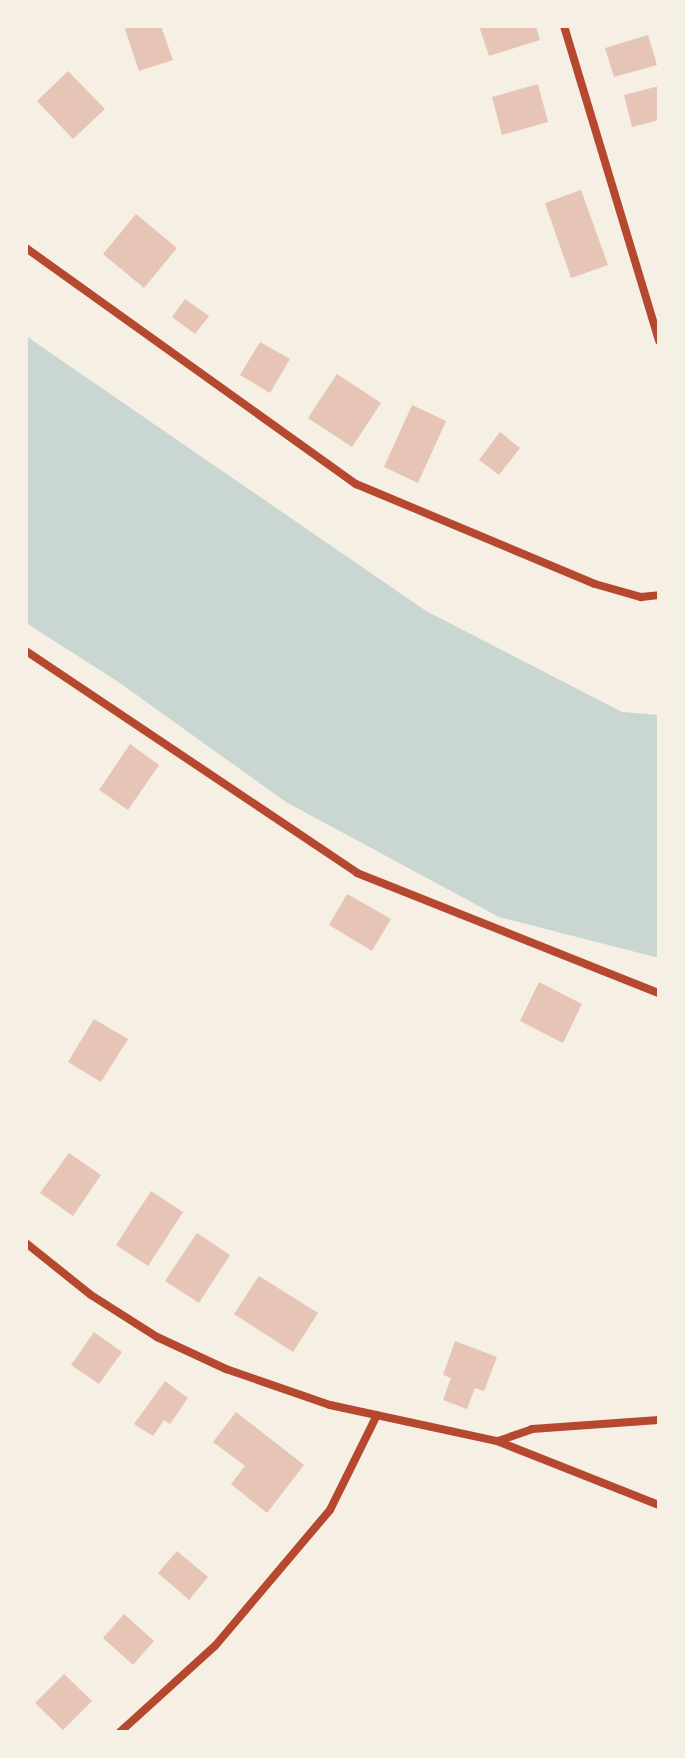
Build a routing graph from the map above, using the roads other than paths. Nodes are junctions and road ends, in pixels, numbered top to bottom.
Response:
1 (564, 26) edge
2 (26, 248) edge
3 (659, 341) edge
4 (659, 595) edge
5 (26, 651) edge
6 (659, 993) edge
7 (26, 1243) edge
8 (377, 1415) junction
9 (659, 1420) edge
10 (497, 1441) junction
11 (659, 1505) edge
12 (120, 1732) edge

1 - 3 street
2 - 4 street
5 - 6 street
7 - 8 street
8 - 10 street
8 - 12 street
9 - 10 street
10 - 11 street

